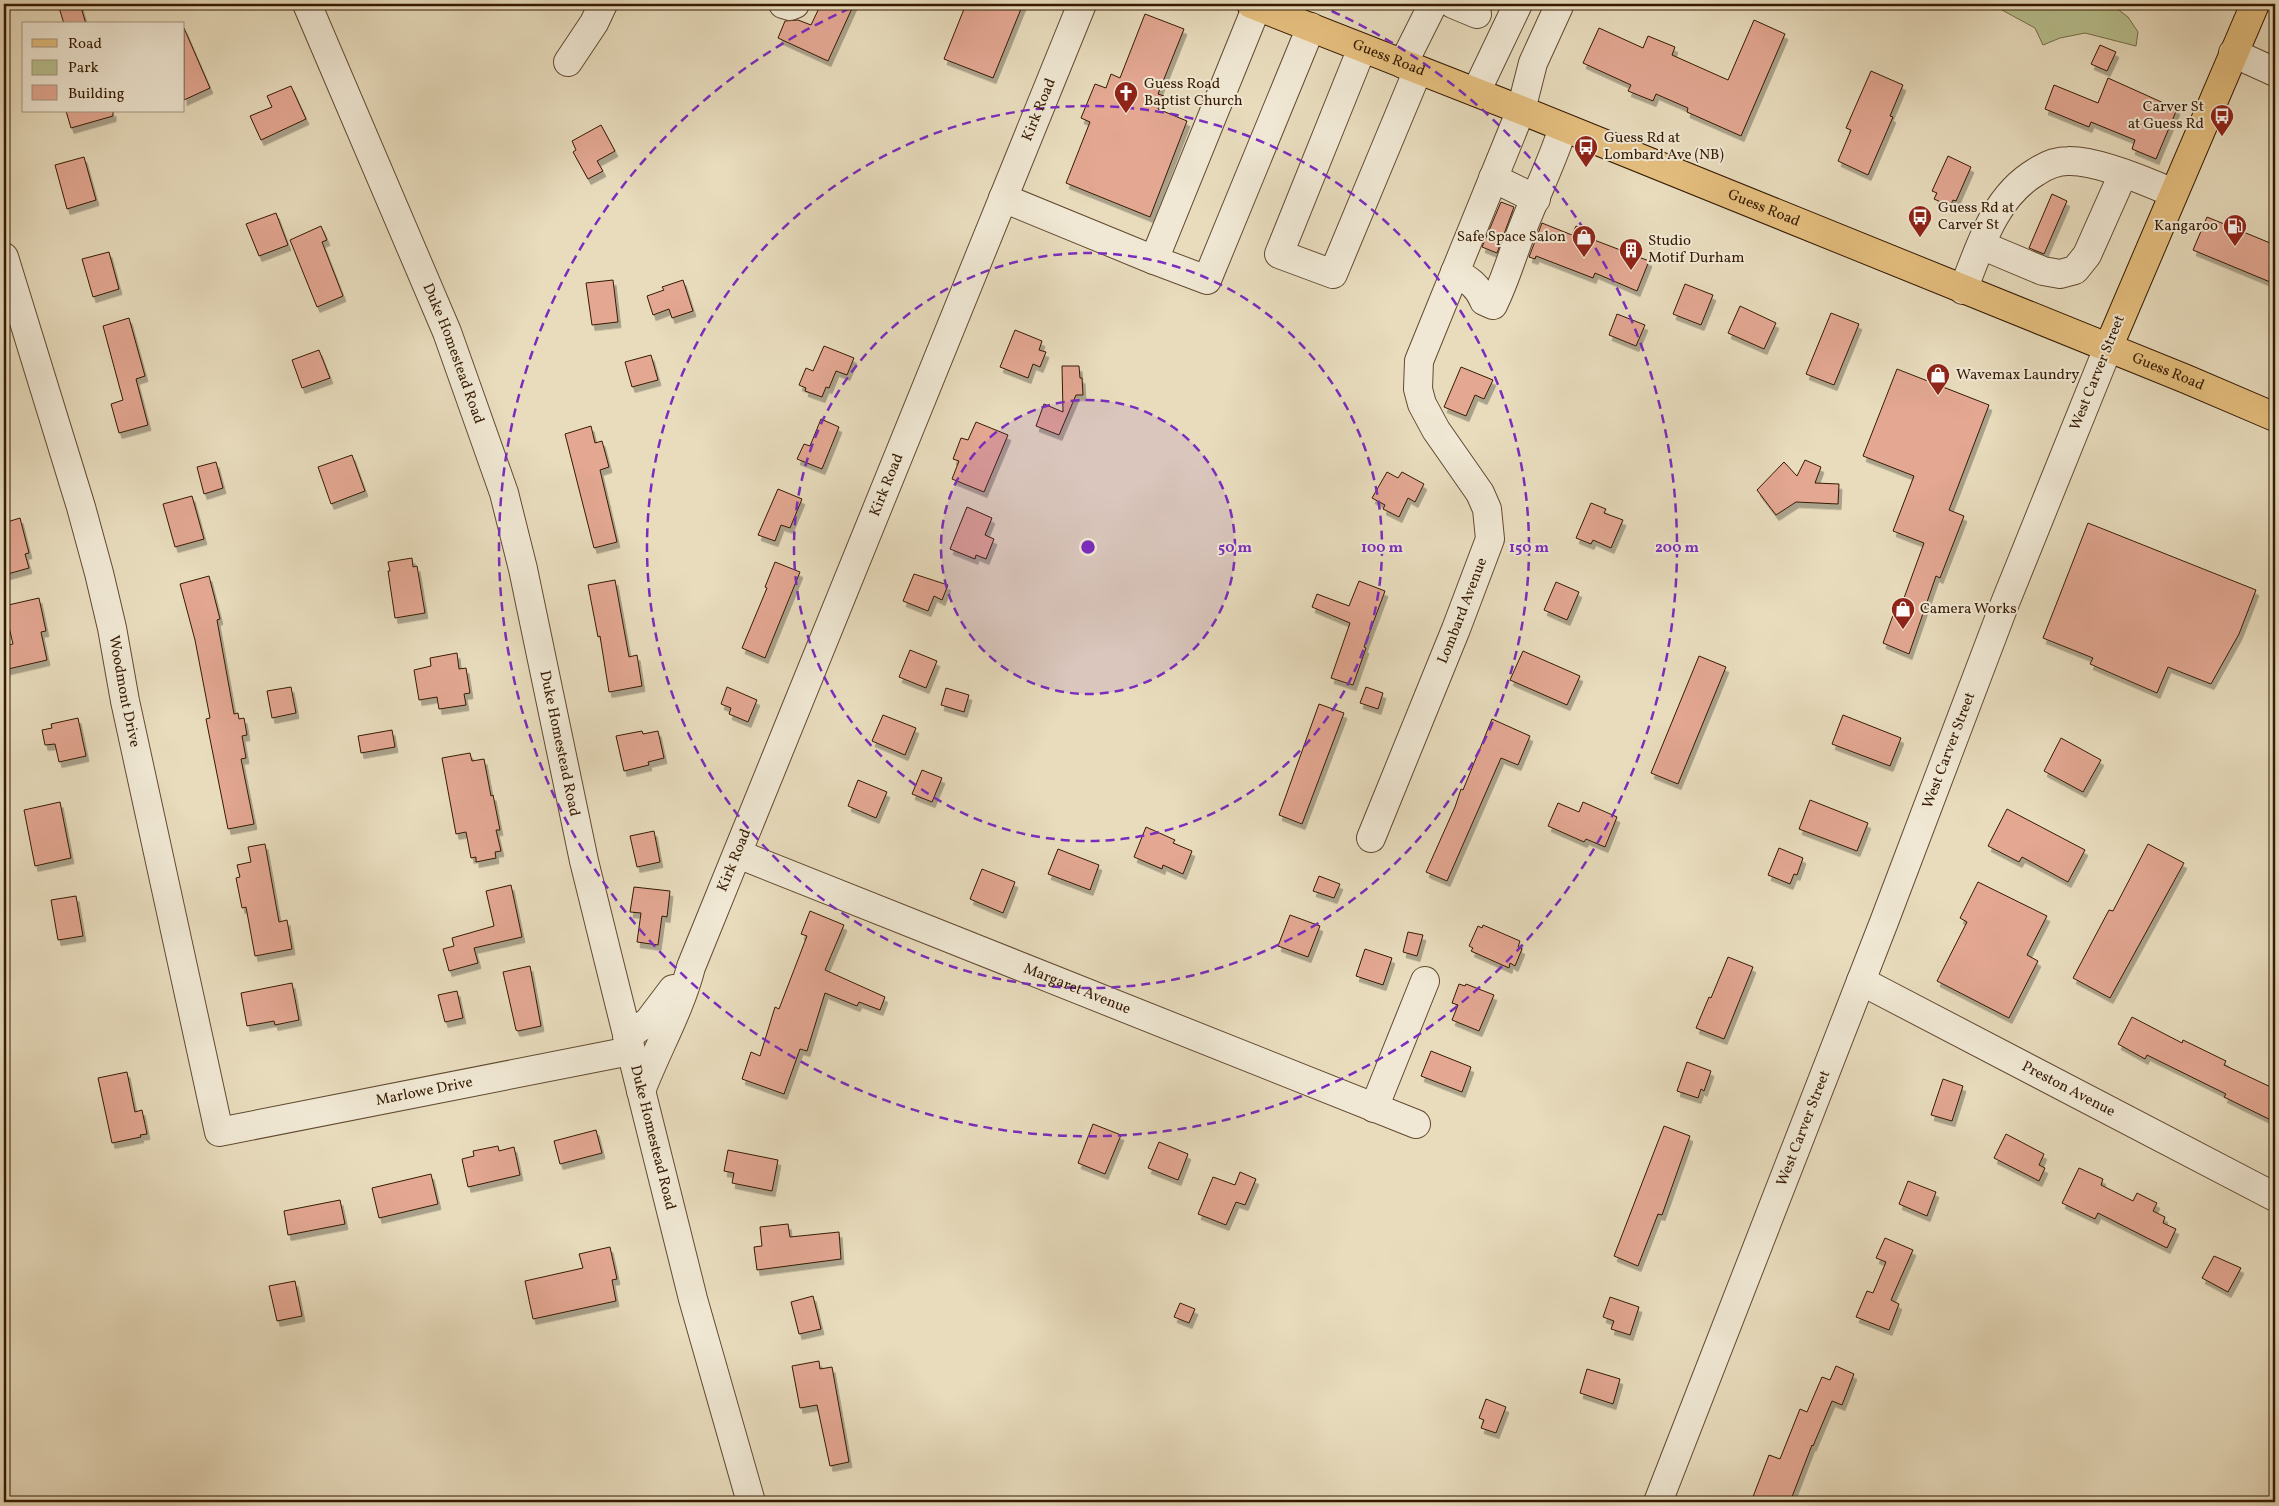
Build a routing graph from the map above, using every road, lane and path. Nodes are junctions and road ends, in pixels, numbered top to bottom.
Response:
1 (307, 4) edge
2 (603, 4) edge
3 (783, 4) edge
4 (794, 4) edge
5 (1082, 4) edge
6 (1433, 4) edge
7 (1518, 4) edge
8 (1554, 4) edge
9 (2255, 4) edge
10 (1254, 5) edge
11 (1311, 27) junction
12 (1362, 48) junction
13 (2233, 53) junction
14 (568, 62) dead end
15 (1410, 67) junction
16 (2275, 72) edge
17 (1476, 92) junction
18 (1521, 110) junction
19 (1563, 128) junction
20 (2123, 174) junction
21 (1493, 178) junction
22 (2173, 193) junction
23 (1003, 198) junction
24 (1536, 200) junction
25 (1981, 245) junction
26 (4, 257) edge
27 (1154, 260) junction
28 (1455, 272) junction
29 (1963, 290) junction
30 (2108, 348) junction
31 (2275, 417) edge
32 (1371, 838) dead end
33 (738, 854) junction
34 (691, 967) junction
35 (1425, 981) dead end
36 (1861, 981) junction
37 (629, 1043) junction
38 (640, 1091) junction
39 (1374, 1108) junction
40 (1416, 1124) dead end
41 (219, 1132) joint
42 (2275, 1197) edge
43 (751, 1502) edge
44 (1658, 1502) edge

1 - 37 street, Duke Homestead Road
2 - 14 street
3 - 4 street
5 - 23 street, Kirk Road
6 - 15 street
7 - 17 street
8 - 18 street, Lombard Avenue
9 - 13 main road, West Carver Street
10 - 11 main road, Guess Road
10 - 27 street
11 - 12 main road, Guess Road
11 - 27 street
12 - 15 main road, Guess Road
12 - 15 street
13 - 16 street
13 - 22 main road, West Carver Street
15 - 17 main road, Guess Road
17 - 18 main road, Guess Road
18 - 19 main road, Guess Road
18 - 21 street, Lombard Avenue
19 - 24 street
19 - 29 main road, Guess Road
20 - 22 street
20 - 25 street
20 - 25 street
21 - 24 street
21 - 28 street, Lombard Avenue
22 - 30 main road, West Carver Street
23 - 27 street
23 - 33 street, Kirk Road
24 - 28 street
25 - 29 street
26 - 41 street, Woodmont Drive
28 - 32 street, Lombard Avenue
29 - 30 main road, Guess Road
30 - 31 main road, Guess Road
30 - 36 street, West Carver Street
33 - 34 street, Kirk Road
33 - 39 street, Margaret Avenue
34 - 37 street, Kirk Road
34 - 38 street, Kirk Road
35 - 39 street
36 - 42 street, Preston Avenue
36 - 44 street, West Carver Street
37 - 38 street, Duke Homestead Road
37 - 41 street, Marlowe Drive
38 - 43 street, Duke Homestead Road
39 - 40 street, Margaret Avenue

